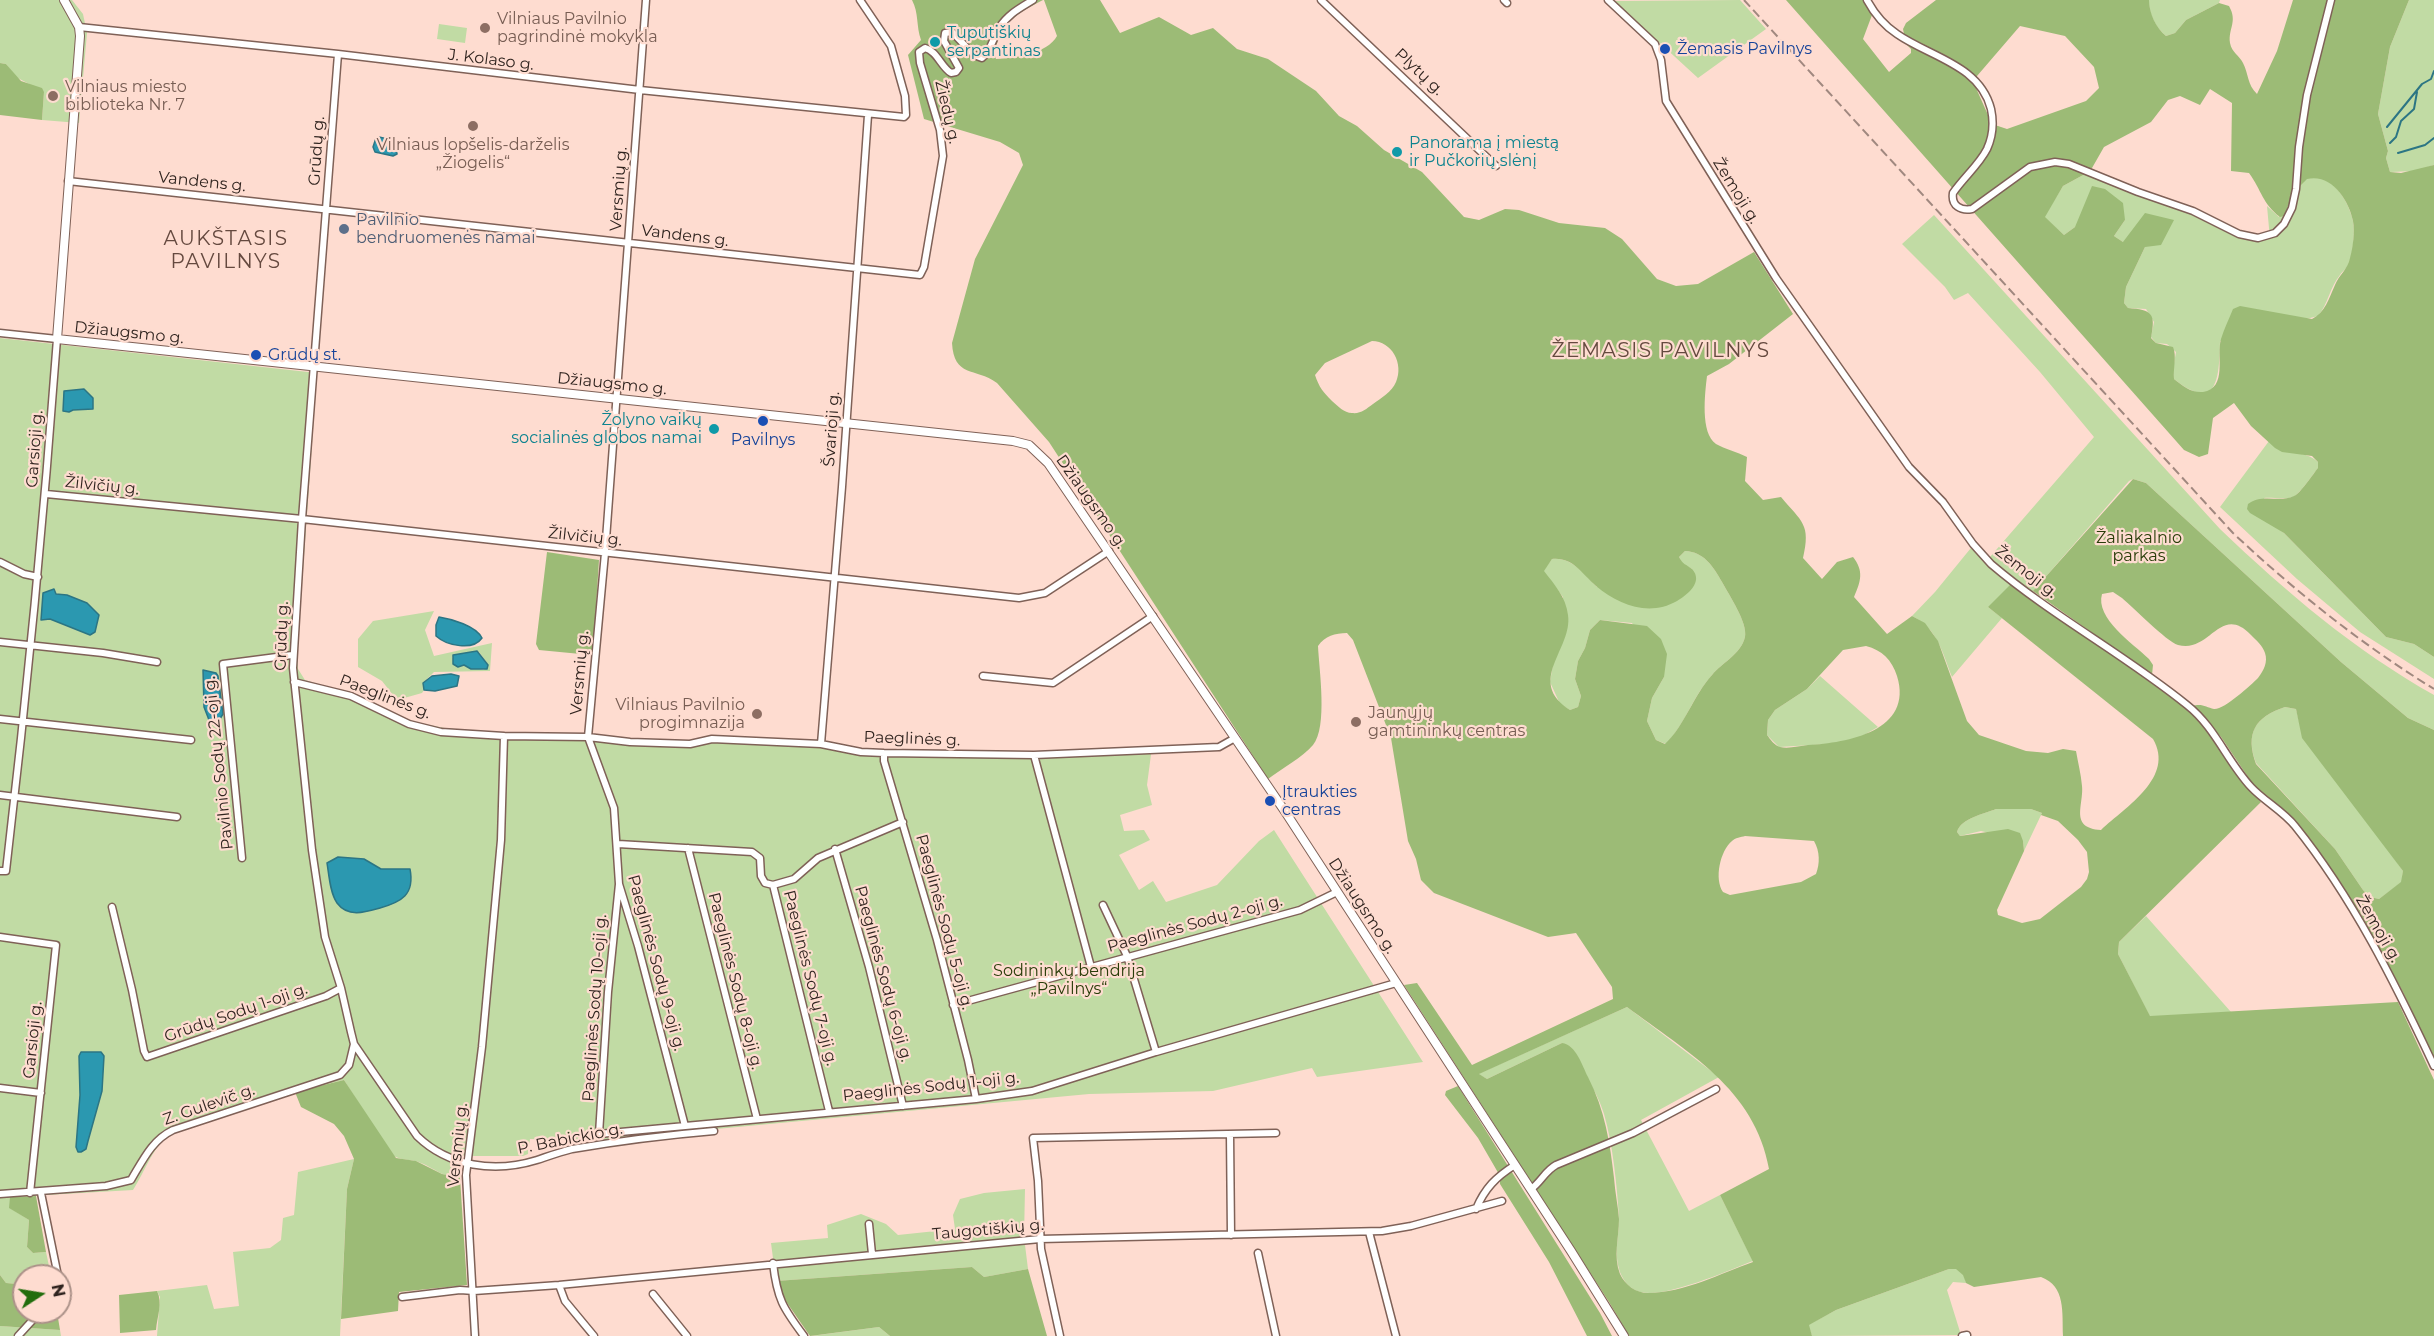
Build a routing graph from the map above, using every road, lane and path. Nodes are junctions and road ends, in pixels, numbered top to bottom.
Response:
1 (64, 0) edge
2 (646, 0) edge
3 (860, 0) edge
4 (1033, 0) edge
5 (1322, 0) edge
6 (1608, 0) edge
7 (1867, 0) edge
8 (2331, 0) edge
9 (79, 27) junction
10 (338, 54) junction
11 (640, 90) junction
12 (868, 115) junction
13 (1496, 166) dead end
14 (68, 181) junction
15 (326, 209) junction
16 (628, 243) junction
17 (857, 269) junction
18 (906, 274) joint
19 (0, 333) edge
20 (57, 339) junction
21 (313, 365) junction
22 (615, 398) junction
23 (846, 423) junction
24 (46, 494) junction
25 (302, 519) junction
26 (1109, 551) junction
27 (605, 553) junction
28 (0, 562) edge
29 (38, 577) junction
30 (834, 579) junction
31 (1153, 616) junction
32 (0, 642) edge
33 (32, 646) junction
34 (292, 655) junction
35 (156, 662) dead end
36 (983, 676) dead end
37 (294, 682) junction
38 (0, 719) edge
39 (24, 722) junction
40 (504, 736) junction
41 (588, 737) junction
42 (1235, 738) junction
43 (191, 740) dead end
44 (821, 744) junction
45 (884, 753) junction
46 (1034, 755) junction
47 (0, 795) edge
48 (15, 797) junction
49 (177, 817) dead end
50 (903, 822) junction
51 (618, 844) junction
52 (688, 848) junction
53 (835, 849) junction
54 (242, 858) dead end
55 (3, 871) edge
56 (619, 884) junction
57 (773, 885) junction
58 (1337, 892) junction
59 (1103, 905) dead end
60 (112, 907) dead end
61 (0, 937) edge
62 (1127, 956) junction
63 (1091, 967) junction
64 (1396, 983) junction
65 (341, 988) junction
66 (953, 1005) junction
67 (354, 1044) junction
68 (1156, 1052) junction
69 (2434, 1066) edge
70 (0, 1088) edge
71 (1716, 1089) dead end
72 (41, 1093) junction
73 (976, 1099) junction
74 (903, 1106) junction
75 (830, 1111) junction
76 (757, 1119) junction
77 (685, 1126) junction
78 (714, 1131) dead end
79 (1276, 1133) dead end
80 (599, 1134) joint
81 (1230, 1134) junction
82 (467, 1164) junction
83 (1515, 1165) junction
84 (1531, 1189) junction
85 (30, 1193) junction
86 (41, 1193) junction
87 (0, 1194) edge
88 (1502, 1201) dead end
89 (1476, 1209) junction
90 (869, 1224) dead end
91 (1369, 1232) junction
92 (1231, 1235) junction
93 (1040, 1239) junction
94 (1258, 1253) dead end
95 (872, 1254) junction
96 (772, 1263) junction
97 (56, 1264) edge
98 (559, 1285) junction
99 (474, 1291) junction
100 (653, 1294) dead end
101 (402, 1297) dead end
102 (29, 1324) edge
103 (18, 1336) edge
104 (475, 1336) edge
105 (594, 1336) edge
106 (687, 1336) edge
107 (804, 1336) edge
108 (1060, 1336) edge
109 (1276, 1336) edge
110 (1396, 1336) edge
111 (1624, 1336) edge

1 - 9 street
2 - 11 street, Versmių g.
3 - 12 street, J. Kolaso g.
4 - 18 street, Žiedų g.
5 - 13 street, Plytų g.
6 - 69 street, Žemoji g.
7 - 8 street
9 - 10 street, J. Kolaso g.
9 - 14 street, Garsioji g.
10 - 11 street, J. Kolaso g.
10 - 15 street, Grūdų g.
11 - 12 street, J. Kolaso g.
11 - 16 street, Versmių g.
12 - 17 street, Švarioji g.
14 - 15 street, Vandens g.
14 - 20 street, Garsioji g.
15 - 16 street, Vandens g.
15 - 21 street, Grūdų g.
16 - 17 street, Vandens g.
16 - 22 street, Versmių g.
17 - 18 street, Vandens g.
17 - 23 street, Švarioji g.
19 - 20 street
20 - 21 street, Džiaugsmo g.
20 - 24 street, Garsioji g.
21 - 22 street, Džiaugsmo g.
21 - 25 street, Grūdų g.
22 - 23 street, Džiaugsmo g.
22 - 27 street, Versmių g.
23 - 26 street, Džiaugsmo g.
23 - 30 street, Švarioji g.
24 - 25 street, Žilvičių g.
24 - 29 street, Garsioji g.
25 - 27 street, Žilvičių g.
25 - 34 street, Grūdų g.
26 - 30 street, Žilvičių g.
26 - 31 street, Džiaugsmo g.
27 - 30 street, Žilvičių g.
27 - 41 street, Versmių g.
28 - 29 street
29 - 33 street, Garsioji g.
30 - 44 street, Švarioji g.
31 - 36 street
31 - 42 street, Džiaugsmo g.
32 - 33 street
33 - 35 street
33 - 39 street, Garsioji g.
34 - 37 street, Grūdų g.
34 - 54 street, Pavilnio Sodų 22-oji g.
37 - 40 street, Paeglinės g.
37 - 65 street, Grūdų g.
38 - 39 street
39 - 43 street
39 - 48 street, Garsioji g.
40 - 41 street, Versmių g.
40 - 82 street, Versmių g.
41 - 44 street, Paeglinės g.
41 - 51 street, Paeglinės Sodų 9-oji g.
42 - 46 street, Paeglinės g.
42 - 58 street, Džiaugsmo g.
44 - 45 street, Paeglinės g.
45 - 46 street, Paeglinės g.
45 - 50 street, Paeglinės Sodų 5-oji g.
46 - 63 street
47 - 48 street
48 - 49 street
48 - 55 street, Garsioji g.
50 - 53 street
50 - 66 street, Paeglinės Sodų 5-oji g.
51 - 52 street
51 - 56 street, Paeglinės Sodų 9-oji g.
52 - 57 street, Paeglinės Sodų 7-oji g.
52 - 76 street, Paeglinės Sodų 8-oji g.
53 - 57 street
53 - 74 street, Paeglinės Sodų 6-oji g.
56 - 77 street, Paeglinės Sodų 9-oji g.
56 - 80 street, Paeglinės Sodų 10-oji g.
57 - 75 street, Paeglinės Sodų 7-oji g.
58 - 62 street, Paeglinės Sodų 2-oji g.
58 - 64 street, Džiaugsmo g.
59 - 62 street
60 - 65 street, Grūdų Sodų 1-oji g.
61 - 72 street, Garsioji g.
62 - 63 street, Paeglinės Sodų 2-oji g.
62 - 68 street
63 - 66 street, Paeglinės Sodų 2-oji g.
64 - 68 street, Paeglinės Sodų 1-oji g.
64 - 83 street, Džiaugsmo g.
65 - 67 street, Grūdų g.
66 - 73 street, Paeglinės Sodų 5-oji g.
67 - 82 street, Grūdų g.
67 - 86 street, Z. Gulevič g.
68 - 73 street, Paeglinės Sodų 1-oji g.
70 - 72 street
71 - 84 street
72 - 85 street, Garsioji g.
73 - 74 street, Paeglinės Sodų 1-oji g.
74 - 75 street, Paeglinės Sodų 1-oji g.
75 - 76 street, Paeglinės Sodų 1-oji g.
76 - 77 street, Paeglinės Sodų 1-oji g.
77 - 80 street, Paeglinės Sodų 1-oji g.
78 - 82 street, P. Babickio g.
79 - 81 street
81 - 92 street
81 - 93 street
82 - 99 street, Versmių g.
83 - 84 street, Džiaugsmo g.
83 - 89 street
84 - 111 street, Džiaugsmo g.
85 - 86 street, Z. Gulevič g.
85 - 87 street, Z. Gulevič g.
86 - 97 street
88 - 89 street, Taugotiškių g.
89 - 91 street, Taugotiškių g.
90 - 95 street
91 - 92 street, Taugotiškių g.
91 - 110 street
92 - 93 street, Taugotiškių g.
93 - 95 street, Taugotiškių g.
93 - 108 street
94 - 109 street
95 - 96 street, Taugotiškių g.
96 - 98 street, Taugotiškių g.
96 - 107 street
98 - 99 street, Taugotiškių g.
98 - 105 street
99 - 101 street, Taugotiškių g.
99 - 104 street, Versmių g.
100 - 106 street
102 - 103 street

